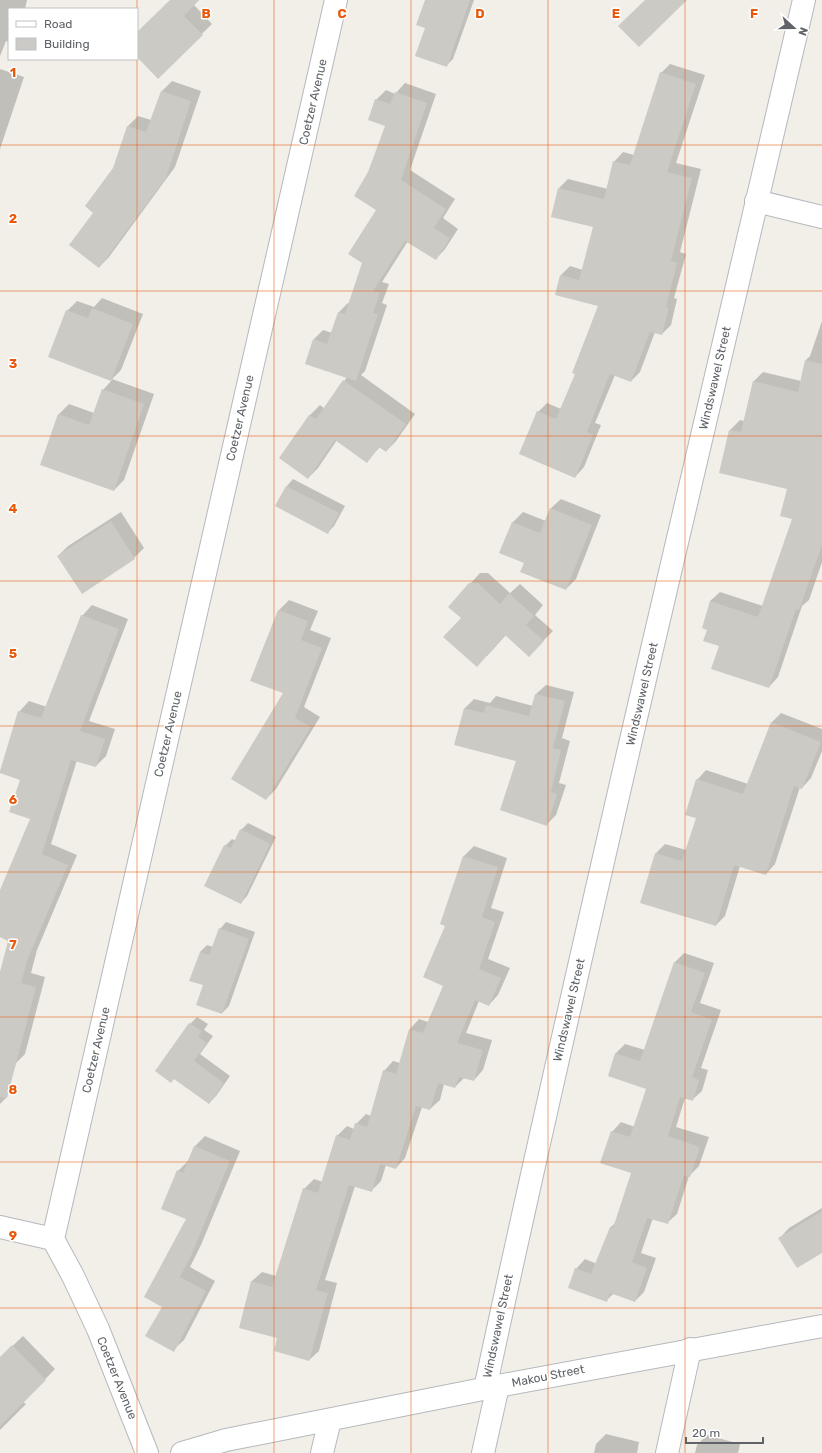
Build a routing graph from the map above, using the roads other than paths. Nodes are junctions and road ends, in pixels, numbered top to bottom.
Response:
1 (336, 0) edge
2 (804, 0) edge
3 (756, 201) junction
4 (822, 217) edge
5 (0, 1227) edge
6 (52, 1239) junction
7 (822, 1326) edge
8 (690, 1349) junction
9 (491, 1387) junction
10 (330, 1420) junction
11 (147, 1453) edge
12 (182, 1453) edge
13 (322, 1453) edge
14 (483, 1453) edge
15 (667, 1453) edge

1 - 6 street, Coetzer Avenue
2 - 3 street, Windswawel Street
3 - 4 street
3 - 9 street, Windswawel Street
5 - 6 street
6 - 11 street, Coetzer Avenue
7 - 8 street, Makou Street
8 - 9 street, Makou Street
8 - 15 street
9 - 10 street, Makou Street
9 - 14 street, Windswawel Street
10 - 12 street, Makou Street
10 - 13 street

